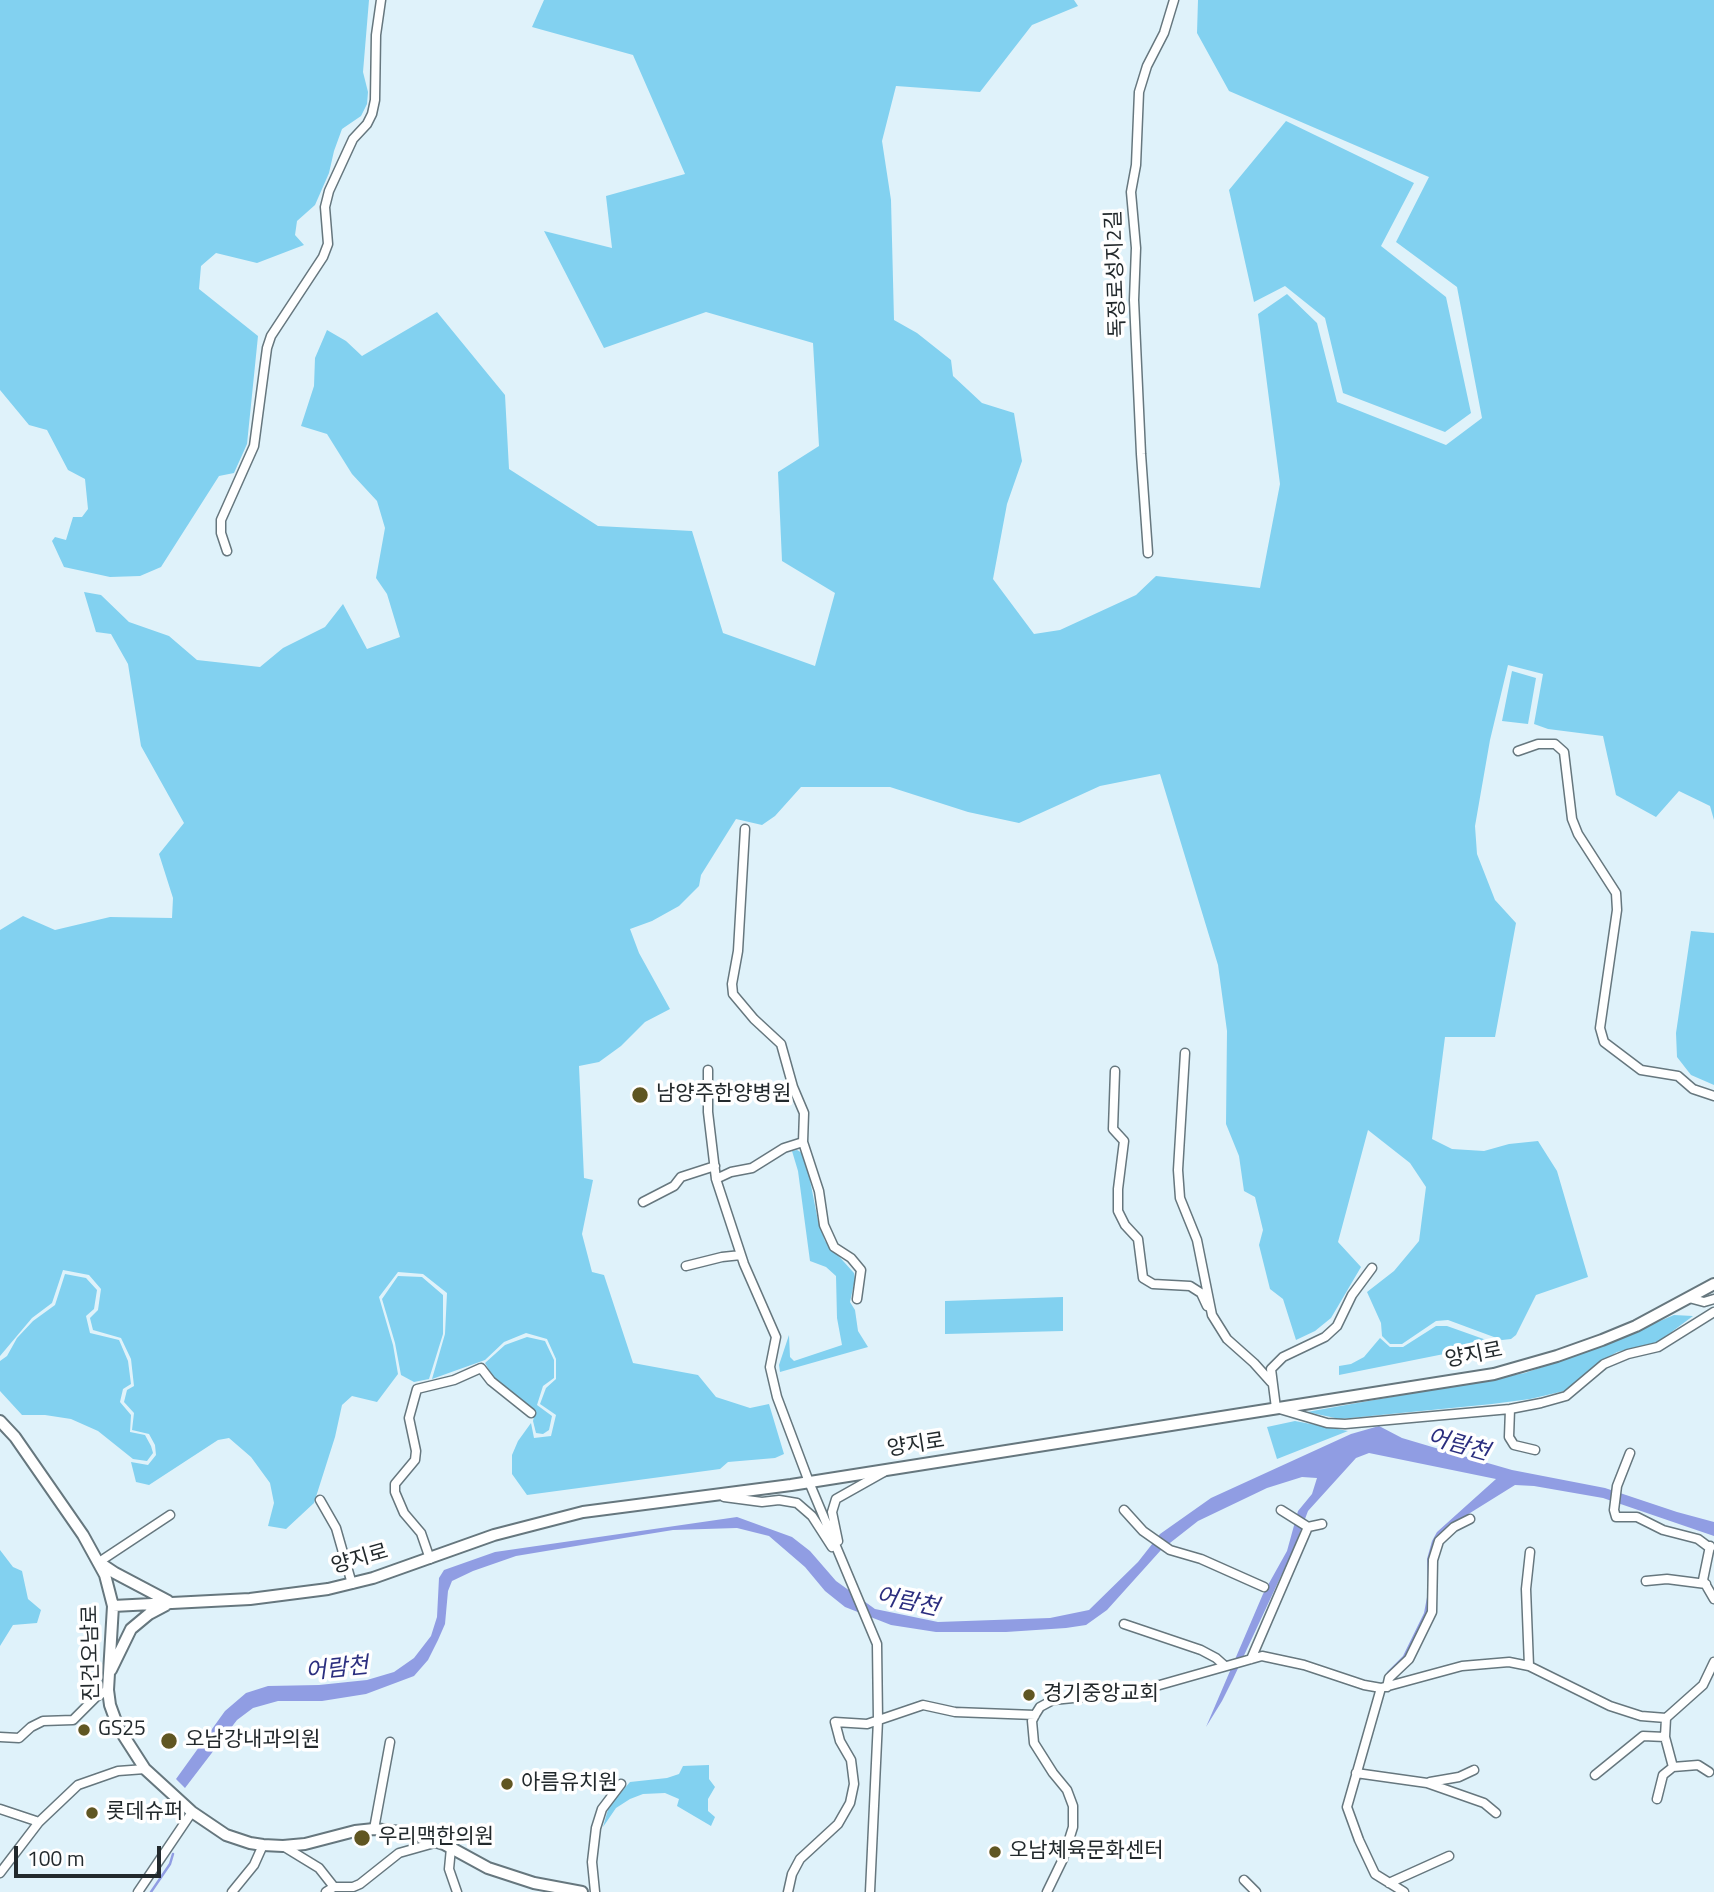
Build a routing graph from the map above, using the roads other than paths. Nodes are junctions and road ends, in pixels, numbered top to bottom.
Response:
1 (381, 0) edge
2 (1174, 0) edge
3 (227, 551) dead end
4 (1148, 553) dead end
5 (1518, 751) dead end
6 (745, 829) dead end
7 (1185, 1054) dead end
8 (708, 1070) dead end
9 (1115, 1071) dead end
10 (1714, 1096) edge
11 (803, 1142) junction
12 (715, 1166) junction
13 (716, 1179) junction
14 (643, 1202) dead end
15 (741, 1255) junction
16 (686, 1266) dead end
17 (1372, 1268) dead end
18 (1714, 1284) edge
19 (1689, 1298) junction
20 (857, 1299) dead end
21 (1714, 1300) edge
22 (1714, 1312) edge
23 (1212, 1315) junction
24 (1271, 1382) junction
25 (1276, 1408) junction
26 (1510, 1409) junction
27 (531, 1413) dead end
28 (0, 1421) edge
29 (1535, 1450) dead end
30 (1630, 1453) dead end
31 (889, 1470) junction
32 (809, 1482) junction
33 (713, 1495) junction
34 (320, 1500) dead end
35 (1124, 1510) dead end
36 (1281, 1510) dead end
37 (170, 1515) dead end
38 (1470, 1519) dead end
39 (1322, 1524) dead end
40 (1308, 1527) junction
41 (1530, 1552) dead end
42 (430, 1559) junction
43 (99, 1562) junction
44 (843, 1565) junction
45 (1646, 1581) dead end
46 (352, 1584) junction
47 (1706, 1584) junction
48 (1264, 1587) dead end
49 (1714, 1599) edge
50 (171, 1602) junction
51 (113, 1606) junction
52 (1124, 1624) dead end
53 (1251, 1659) junction
54 (1714, 1663) edge
55 (1227, 1665) junction
56 (1529, 1667) junction
57 (108, 1676) junction
58 (1384, 1687) junction
59 (108, 1690) junction
60 (1035, 1715) junction
61 (1666, 1718) junction
62 (878, 1720) junction
63 (0, 1737) edge
64 (1665, 1737) junction
65 (390, 1742) dead end
66 (1673, 1767) junction
67 (145, 1769) junction
68 (1474, 1770) dead end
69 (1709, 1772) dead end
70 (1356, 1773) junction
71 (1595, 1775) dead end
72 (1427, 1783) junction
73 (621, 1784) dead end
74 (1657, 1800) dead end
75 (0, 1809) edge
76 (192, 1812) junction
77 (1496, 1812) dead end
78 (38, 1822) junction
79 (374, 1829) junction
80 (438, 1842) junction
81 (263, 1845) junction
82 (283, 1846) junction
83 (451, 1847) junction
84 (1449, 1856) dead end
85 (0, 1873) edge
86 (1244, 1880) dead end
87 (1389, 1882) junction
88 (330, 1890) edge
89 (575, 1891) edge
90 (138, 1892) edge
91 (232, 1892) edge
92 (457, 1892) edge
93 (595, 1892) edge
94 (788, 1892) edge
95 (870, 1892) edge
96 (1047, 1892) edge
97 (1256, 1892) edge
98 (1404, 1892) edge

1 - 3 street
2 - 4 street, 독정로성지2길
5 - 10 street
6 - 11 street
7 - 23 street
8 - 12 street
9 - 23 street
11 - 13 street
11 - 20 street
12 - 13 street
12 - 14 street
13 - 15 street
15 - 16 street
15 - 32 street
17 - 24 street
18 - 19 street, 양지로
19 - 21 street
19 - 25 street, 양지로
22 - 26 street
23 - 24 street
24 - 25 street
25 - 26 street
25 - 31 street, 양지로
26 - 29 street
27 - 42 street
28 - 43 street, 진건오남로
30 - 47 street
31 - 32 street, 양지로
31 - 44 street
32 - 33 street, 양지로
32 - 44 street
33 - 42 street, 양지로
33 - 44 street
34 - 46 street
35 - 48 street
36 - 40 street
37 - 43 street
38 - 58 street
39 - 40 street
40 - 53 street
41 - 56 street
42 - 46 street, 양지로
43 - 50 street
43 - 51 street, 진건오남로
44 - 62 street
45 - 47 street
46 - 50 street, 양지로
47 - 49 street
50 - 51 street, 양지로
50 - 57 street
51 - 57 street, 진건오남로
52 - 55 street
53 - 55 street
53 - 58 street
54 - 61 street
55 - 60 street
56 - 58 street
56 - 61 street
57 - 59 street, 진건오남로
58 - 70 street
59 - 63 street
59 - 67 street, 진건오남로
60 - 62 street
60 - 96 street
61 - 64 street
62 - 94 street
62 - 95 street
64 - 66 street
64 - 71 street
65 - 79 street
66 - 69 street
66 - 74 street
67 - 76 street, 진건오남로
67 - 78 street
68 - 72 street
70 - 72 street
70 - 87 street
72 - 77 street
73 - 93 street
75 - 78 street
76 - 81 street, 진건오남로
76 - 90 street
78 - 85 street
79 - 80 street, 진건오남로
79 - 82 street, 진건오남로
80 - 83 street, 진건오남로
80 - 88 street
81 - 82 street, 진건오남로
81 - 91 street
82 - 88 street
83 - 89 street, 진건오남로
83 - 92 street
84 - 87 street
86 - 97 street
87 - 98 street

